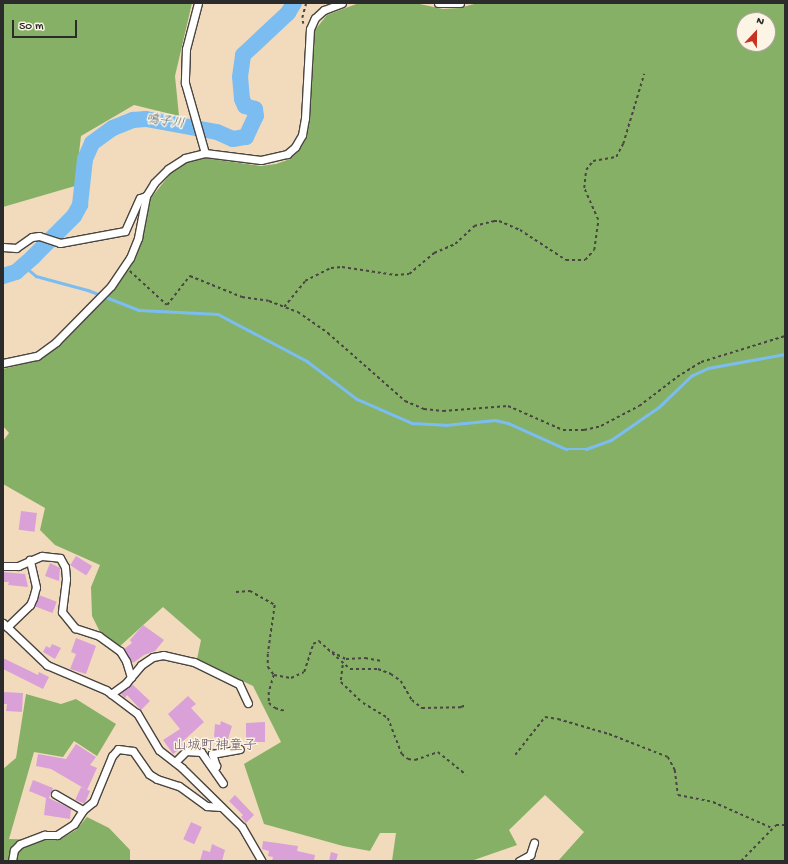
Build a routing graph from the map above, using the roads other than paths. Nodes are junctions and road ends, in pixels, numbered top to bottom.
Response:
1 (198, 3) edge
2 (342, 3) edge
3 (438, 3) edge
4 (460, 3) edge
5 (205, 153) junction
6 (146, 196) junction
7 (3, 247) edge
8 (3, 363) edge
9 (30, 560) junction
10 (3, 566) edge
11 (5, 625) edge
12 (131, 677) junction
13 (111, 694) junction
14 (248, 703) dead end
15 (240, 749) dead end
16 (175, 762) junction
17 (214, 769) junction
18 (223, 783) dead end
19 (55, 794) dead end
20 (221, 807) junction
21 (83, 810) junction
22 (534, 843) dead end
23 (12, 861) edge
24 (262, 861) edge
25 (519, 861) edge

1 - 5 street
2 - 5 street
3 - 4 street
5 - 6 street
6 - 7 street
6 - 8 street
9 - 10 street
9 - 11 street
9 - 12 street
11 - 13 street
12 - 13 street
12 - 14 street
13 - 16 street
15 - 17 street
16 - 17 street
16 - 20 street
17 - 18 street
19 - 21 street
20 - 21 street
20 - 24 street
21 - 23 street
22 - 25 street

